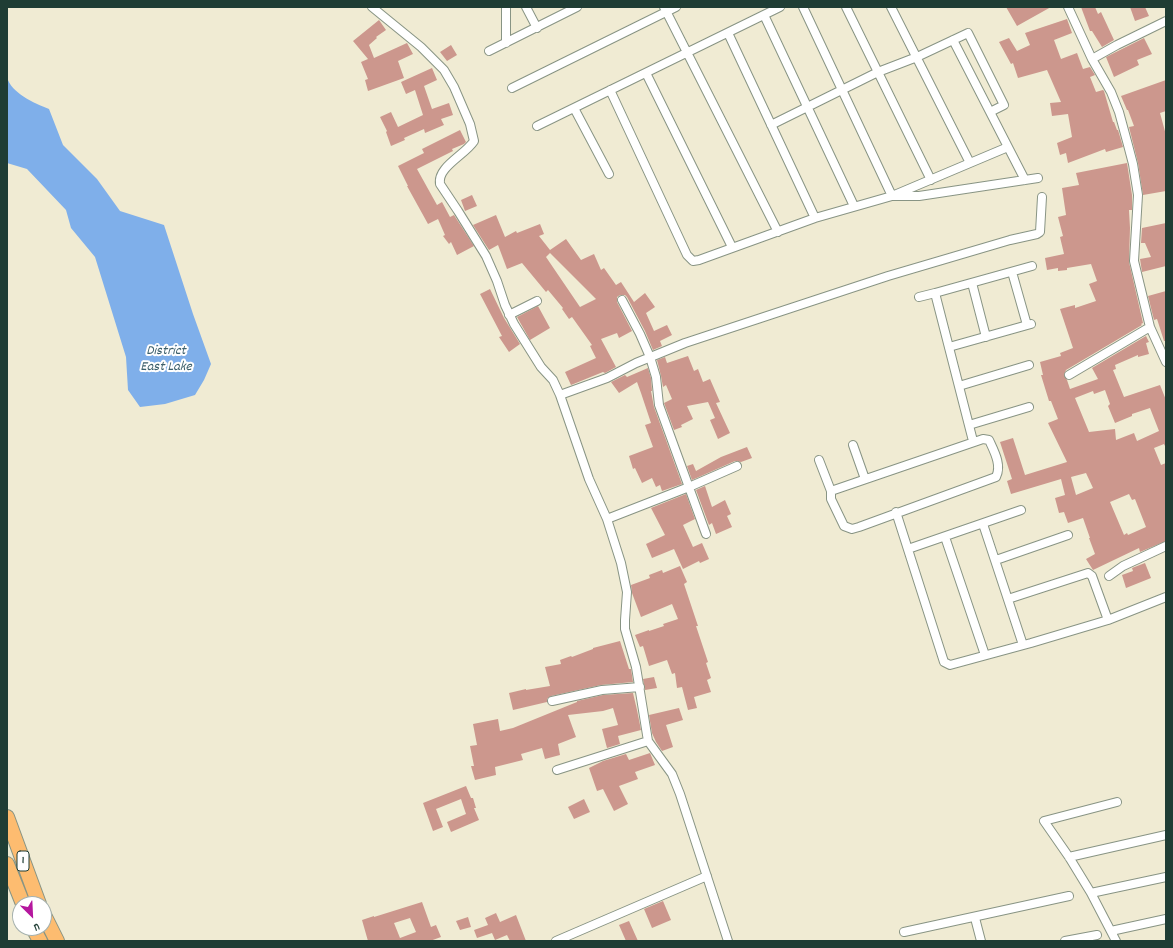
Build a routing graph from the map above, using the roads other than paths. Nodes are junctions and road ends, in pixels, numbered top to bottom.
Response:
1 (372, 7) edge
2 (506, 7) edge
3 (526, 7) edge
4 (676, 7) edge
5 (780, 7) edge
6 (803, 7) edge
7 (846, 7) edge
8 (891, 7) edge
9 (1068, 7) edge
10 (573, 8) edge
11 (666, 9) edge
12 (764, 15) junction
13 (1166, 21) edge
14 (537, 28) junction
15 (728, 33) junction
16 (953, 40) junction
17 (506, 43) junction
18 (489, 52) dead end
19 (687, 53) junction
20 (917, 57) junction
21 (1092, 59) junction
22 (878, 72) junction
23 (646, 73) junction
24 (512, 88) dead end
25 (610, 90) junction
26 (842, 90) junction
27 (807, 107) junction
28 (574, 108) junction
29 (990, 112) junction
30 (771, 124) junction
31 (538, 126) dead end
32 (1008, 147) junction
33 (970, 163) junction
34 (609, 174) dead end
35 (1038, 178) dead end
36 (931, 180) junction
37 (1025, 180) junction
38 (892, 196) junction
39 (1042, 197) dead end
40 (854, 206) junction
41 (815, 218) junction
42 (778, 232) junction
43 (732, 247) junction
44 (1032, 266) dead end
45 (1012, 272) junction
46 (972, 282) junction
47 (935, 293) junction
48 (918, 297) dead end
49 (622, 300) dead end
50 (537, 301) dead end
51 (509, 315) junction
52 (1150, 327) junction
53 (986, 337) junction
54 (949, 347) junction
55 (650, 357) junction
56 (1166, 362) edge
57 (1029, 365) dead end
58 (1069, 375) dead end
59 (959, 386) junction
60 (560, 395) junction
61 (1029, 407) dead end
62 (969, 425) junction
63 (973, 441) junction
64 (853, 445) dead end
65 (819, 460) dead end
66 (737, 466) dead end
67 (865, 479) junction
68 (689, 487) junction
69 (831, 491) junction
70 (1021, 510) dead end
71 (896, 512) junction
72 (607, 519) junction
73 (983, 524) junction
74 (706, 534) dead end
75 (1068, 535) dead end
76 (945, 537) junction
77 (1166, 546) edge
78 (908, 549) junction
79 (996, 560) junction
80 (1109, 576) dead end
81 (1166, 597) edge
82 (1008, 599) junction
83 (1108, 620) junction
84 (1023, 645) junction
85 (985, 655) junction
86 (640, 687) junction
87 (552, 701) dead end
88 (648, 741) junction
89 (557, 770) dead end
90 (1117, 802) dead end
91 (7, 817) edge
92 (1166, 835) edge
93 (1069, 857) junction
94 (7, 864) edge
95 (707, 876) junction
96 (1166, 877) edge
97 (1091, 893) junction
98 (20, 896) edge
99 (36, 896) edge
100 (1069, 896) dead end
101 (975, 918) junction
102 (1166, 919) edge
103 (52, 931) edge
104 (904, 932) dead end
105 (1111, 932) junction
106 (1097, 934) dead end
107 (57, 941) edge
108 (556, 941) edge
109 (728, 941) edge
110 (981, 941) edge
111 (1065, 941) edge
112 (1116, 941) edge

1 - 51 street
2 - 17 street
3 - 14 street
4 - 11 street
5 - 12 street
6 - 26 street
7 - 22 street
8 - 20 street
9 - 21 street
10 - 14 street
11 - 19 street
11 - 24 street
12 - 15 street
12 - 27 street
13 - 21 street
14 - 17 street
15 - 19 street
15 - 30 street
16 - 20 street
16 - 29 street
16 - 29 street
17 - 18 street
19 - 23 street
19 - 42 street
20 - 22 street
20 - 33 street
21 - 52 street
22 - 26 street
22 - 36 street
23 - 25 street
23 - 43 street
25 - 28 street
25 - 43 street
26 - 27 street
26 - 38 street
27 - 30 street
27 - 40 street
28 - 31 street
28 - 34 street
29 - 32 street
30 - 41 street
32 - 33 street
32 - 37 street
33 - 36 street
35 - 37 street
36 - 38 street
37 - 38 street
38 - 40 street
39 - 55 street
40 - 41 street
41 - 42 street
42 - 43 street
44 - 45 street
45 - 46 street
45 - 53 street
46 - 47 street
46 - 53 street
47 - 48 street
47 - 54 street
49 - 55 street
50 - 51 street
51 - 60 street
52 - 56 street
52 - 58 street
53 - 54 street
54 - 59 street
55 - 60 street
55 - 68 street
57 - 59 street
59 - 62 street
60 - 72 street
61 - 62 street
62 - 63 street
63 - 67 street
63 - 71 street
64 - 67 street
65 - 69 street
66 - 68 street
67 - 69 street
68 - 72 street
68 - 74 street
69 - 71 street
70 - 73 street
71 - 78 street
72 - 86 street
73 - 76 street
73 - 79 street
75 - 79 street
76 - 78 street
76 - 85 street
77 - 80 street
78 - 85 street
79 - 82 street
81 - 83 street
82 - 83 street
82 - 84 street
83 - 84 street
84 - 85 street
86 - 87 street
86 - 88 street
88 - 89 street
88 - 95 street
90 - 93 street
91 - 99 highway, 1
92 - 93 street
93 - 97 street
94 - 98 highway, 1
95 - 108 street
95 - 109 street
96 - 97 street
97 - 105 street
100 - 101 street
101 - 104 street
101 - 110 street
102 - 105 street
103 - 107 highway
105 - 112 street
106 - 111 street

